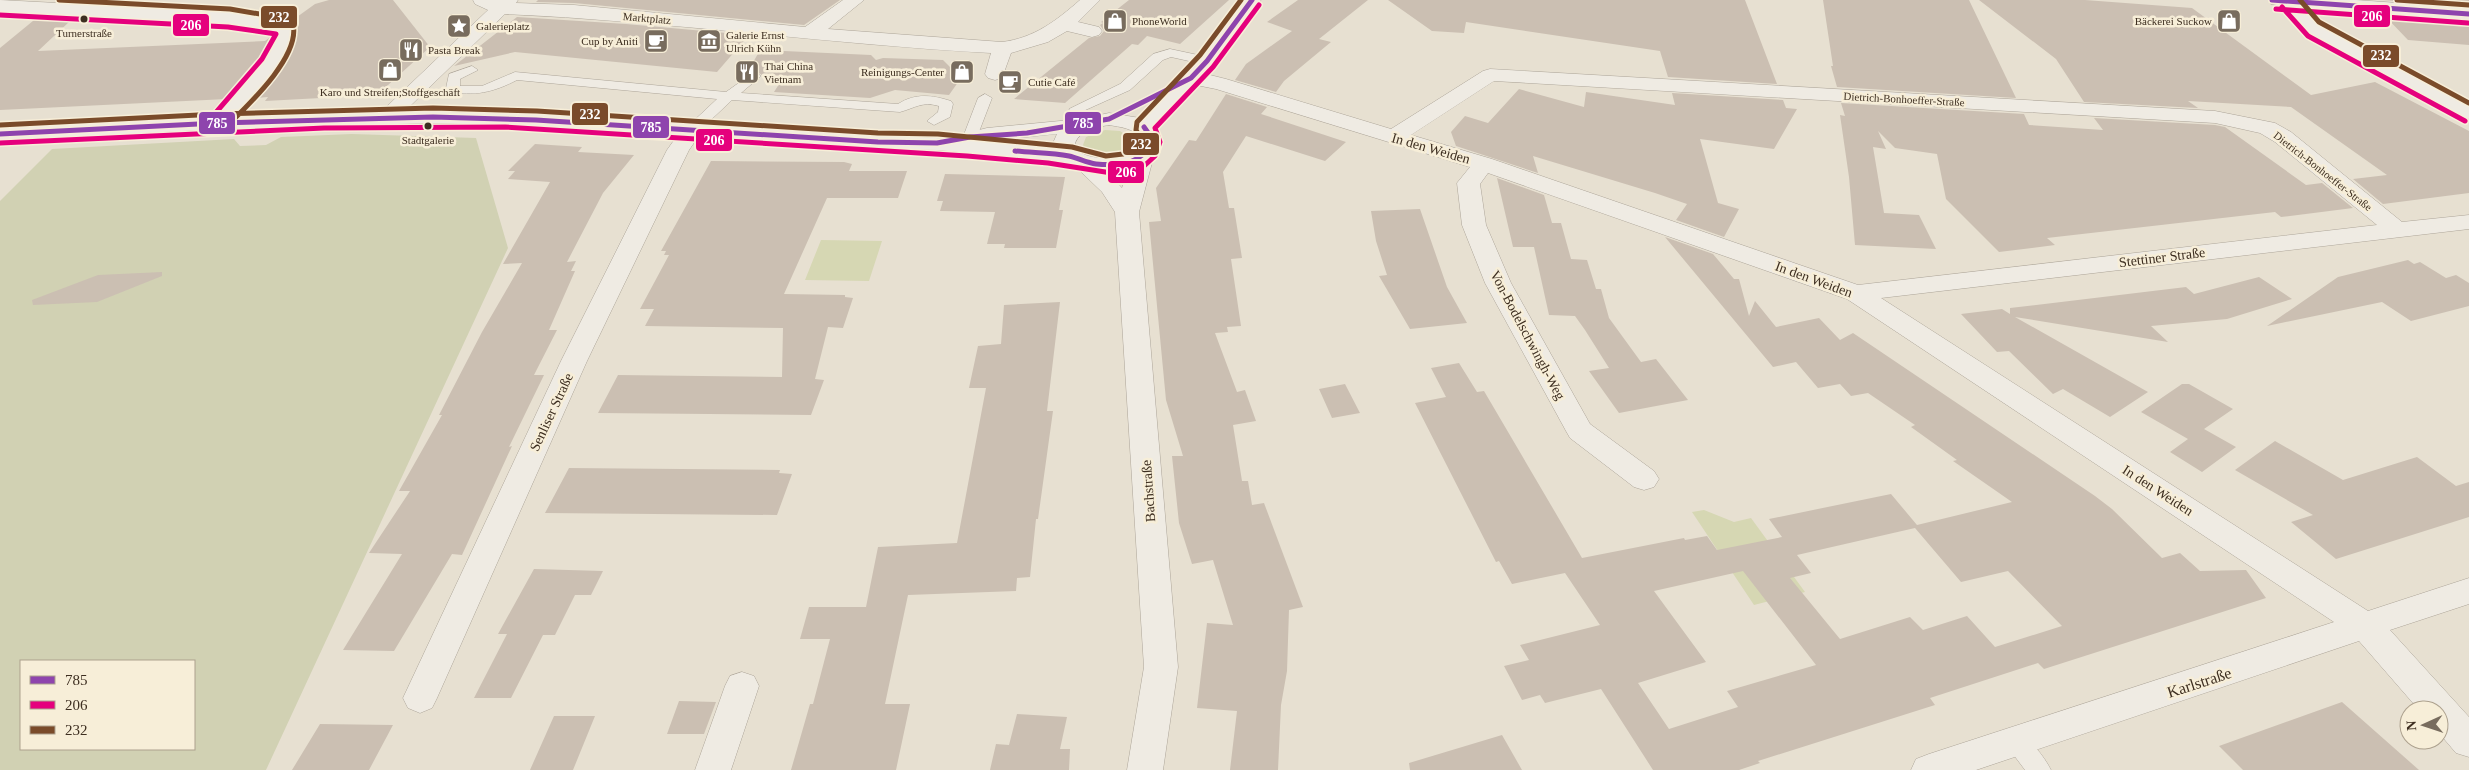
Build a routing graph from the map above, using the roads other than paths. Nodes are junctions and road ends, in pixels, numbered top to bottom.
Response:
1 (855, 0) edge
2 (1091, 0) edge
3 (1252, 0) edge
4 (2280, 1) edge
5 (497, 3) edge
6 (2329, 4) junction
7 (0, 6) edge
8 (2469, 14) edge
9 (1064, 24) junction
10 (1092, 31) dead end
11 (802, 32) junction
12 (1002, 48) junction
13 (776, 50) dead end
14 (2367, 59) junction
15 (1207, 61) junction
16 (472, 70) dead end
17 (995, 74) dead end
18 (754, 76) dead end
19 (1191, 78) junction
20 (729, 96) junction
21 (984, 98) dead end
22 (2469, 113) edge
23 (388, 117) junction
24 (1078, 117) junction
25 (1109, 119) junction
26 (934, 121) dead end
27 (218, 123) junction
28 (1144, 128) junction
29 (691, 131) junction
30 (0, 134) edge
31 (970, 136) junction
32 (1393, 137) junction
33 (937, 143) junction
34 (1143, 156) junction
35 (1078, 160) junction
36 (1484, 164) junction
37 (1127, 212) junction
38 (2469, 222) edge
39 (2397, 230) junction
40 (1856, 293) junction
41 (1644, 480) dead end
42 (2469, 591) edge
43 (2368, 626) junction
44 (742, 686) dead end
45 (420, 698) dead end
46 (2015, 742) junction
47 (2469, 742) edge
48 (713, 770) edge
49 (1145, 770) edge
50 (1929, 770) edge
51 (2039, 770) edge

1 - 11 street
2 - 9 street, Marktplatz
3 - 15 street
4 - 6 street
4 - 14 street
5 - 11 street, Marktplatz
5 - 23 street
6 - 8 street
6 - 14 street
7 - 27 street
9 - 10 street
9 - 12 street, Marktplatz
11 - 12 street, Marktplatz
11 - 13 street
12 - 17 street
14 - 22 street
15 - 19 street
15 - 24 lane
16 - 20 lane
18 - 20 lane
19 - 25 street
19 - 28 street
19 - 32 street, In den Weiden
20 - 26 lane
20 - 29 lane
21 - 31 lane
23 - 27 street
23 - 29 street
24 - 25 street
24 - 31 street
24 - 35 street
25 - 28 street
27 - 30 street
28 - 34 street, Bachstraße
29 - 33 street
29 - 45 street, Senliser Straße
31 - 33 street
32 - 36 street, In den Weiden
32 - 39 street, Dietrich-Bonhoeffer-Straße
33 - 35 street
34 - 35 street
34 - 37 street, Bachstraße
35 - 37 street, Bachstraße
36 - 40 street, In den Weiden
36 - 41 street, Von-Bodelschwingh-Weg
37 - 49 street, Bachstraße
38 - 39 street, Stettiner Straße
39 - 40 street, Stettiner Straße
40 - 43 street, In den Weiden
42 - 43 street, Karlstraße
43 - 46 street, Karlstraße
43 - 47 street, In den Weiden
44 - 48 street
46 - 50 street, Karlstraße
46 - 51 lane

